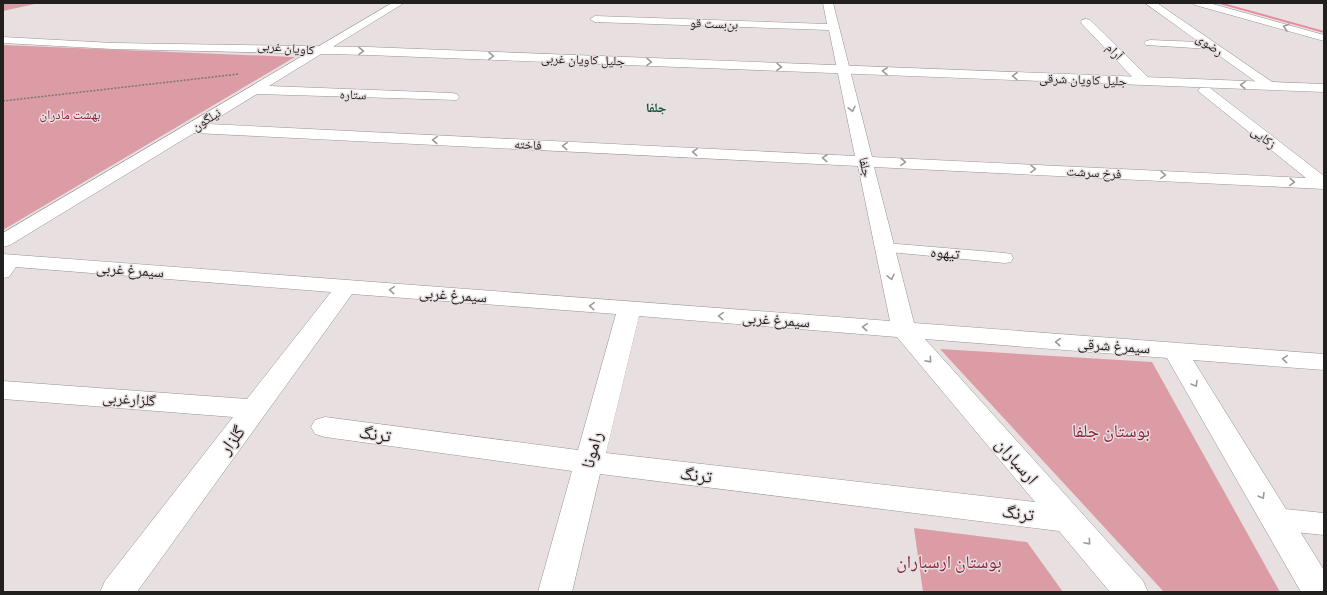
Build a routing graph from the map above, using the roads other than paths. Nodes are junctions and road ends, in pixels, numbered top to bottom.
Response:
1 (399, 3) edge
2 (828, 3) edge
3 (1150, 3) edge
4 (1198, 3) edge
5 (595, 19) dead end
6 (1086, 22) dead end
7 (833, 27) junction
8 (3, 34) edge
9 (1324, 38) edge
10 (3, 40) edge
11 (1150, 43) dead end
12 (1212, 46) junction
13 (322, 50) junction
14 (843, 69) junction
15 (1144, 81) junction
16 (1271, 86) junction
17 (1324, 88) edge
18 (255, 90) junction
19 (1205, 91) dead end
20 (452, 97) dead end
21 (191, 128) junction
22 (864, 160) junction
23 (1324, 184) edge
24 (8, 238) edge
25 (885, 248) junction
26 (1005, 258) dead end
27 (6, 265) edge
28 (346, 287) junction
29 (629, 309) junction
30 (904, 330) junction
31 (1175, 351) junction
32 (1324, 362) edge
33 (3, 390) edge
34 (254, 409) junction
35 (325, 427) dead end
36 (589, 462) junction
37 (1067, 519) junction
38 (1276, 519) junction
39 (1324, 524) edge
40 (117, 592) edge
41 (555, 592) edge
42 (1131, 592) edge
43 (1319, 592) edge

1 - 13 street, نیلگون
2 - 7 street, جلفا
3 - 12 street, رضوی
9 -> 4 street
5 - 7 street, بن‌بست قو
6 - 15 street, آرام
7 - 14 street, جلفا
8 - 13 street, کاویان غربی
10 - 13 street, کاویان غربی
11 - 12 street
12 - 16 street, رضوی
13 -> 14 street, جلیل کاویان غربی
13 - 18 street, نیلگون
15 -> 14 street, جلیل کاویان شرقی
14 -> 22 street, جلفا
16 -> 15 street, جلیل کاویان شرقی
16 - 17 street, جلیل کاویان شرقی
18 - 20 street, ستاره
18 - 21 street, نیلگون
19 - 23 street, زکایی
22 -> 21 street, فاخته
21 - 24 street, نیلگون
22 -> 23 street, فرخ سرشت
22 - 25 street, جلفا
25 - 26 lane, تیهوه
25 -> 30 street, جلفا
27 - 28 street, سیمرغ غربی
29 -> 28 street, سیمرغ غربی
28 - 34 street, گلزار
30 -> 29 street, سیمرغ غربی
29 - 36 street, رامونا
31 -> 30 street, سیمرغ شرقی
30 -> 37 street, ارسباران
32 -> 31 street, سیمرغ شرقی
31 -> 38 street
33 - 34 street, گلزارغربی
34 - 40 street, گلزار
35 - 36 street, ترنگ
36 - 37 street, ترنگ
36 - 41 street, رامونا
37 -> 42 street, ارسباران
38 - 39 lane
38 - 43 street

